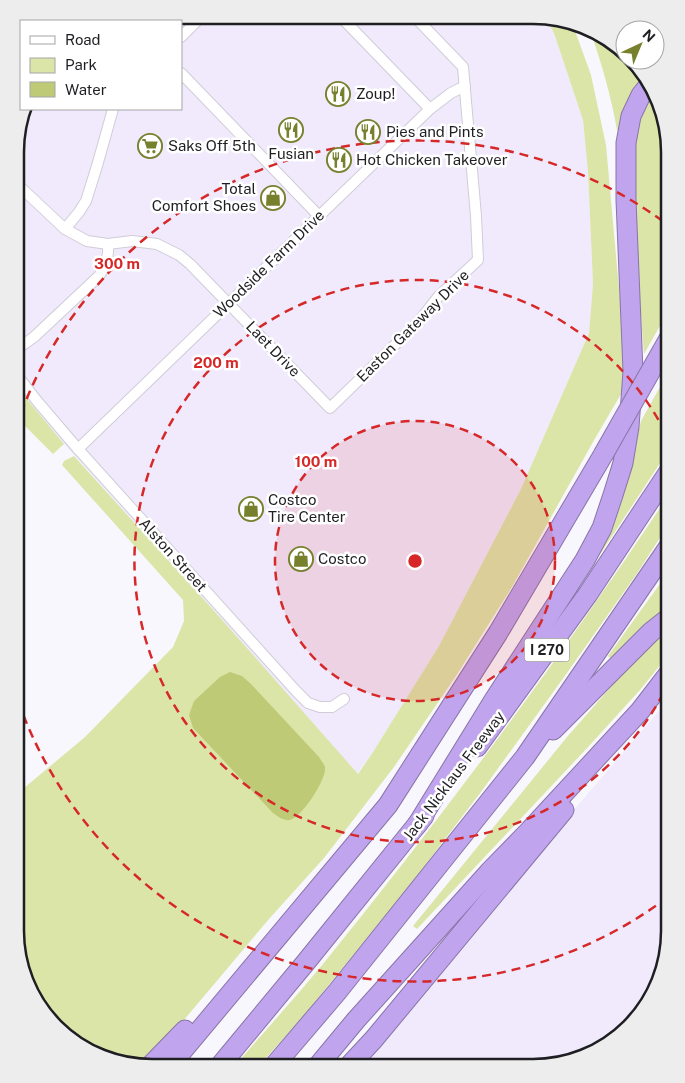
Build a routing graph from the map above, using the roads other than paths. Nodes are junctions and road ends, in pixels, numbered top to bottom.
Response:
1 (194, 24) edge
2 (348, 24) edge
3 (422, 24) edge
4 (182, 36) edge
5 (182, 74) edge
6 (465, 86) junction
7 (645, 89) edge
8 (113, 110) edge
9 (430, 110) junction
10 (24, 191) edge
11 (319, 216) junction
12 (64, 229) junction
13 (108, 244) junction
14 (229, 303) junction
15 (24, 344) edge
16 (661, 353) edge
17 (24, 384) edge
18 (330, 408) joint
19 (78, 449) junction
20 (661, 484) edge
21 (661, 558) edge
22 (661, 624) edge
23 (661, 684) edge
24 (344, 699) dead end
25 (640, 711) junction
26 (525, 758) junction
27 (417, 825) junction
28 (272, 942) junction
29 (157, 1059) edge
30 (176, 1059) edge
31 (226, 1059) edge
32 (280, 1059) edge
33 (324, 1059) edge
34 (356, 1059) edge

1 - 4 street
2 - 9 street
3 - 6 street, Easton Gateway Drive
5 - 11 street
6 - 9 street, Woodside Farm Drive
6 - 18 street, Easton Gateway Drive
7 - 27 highway
8 - 12 street
9 - 11 street, Woodside Farm Drive
10 - 12 street, Laet Drive
11 - 14 street, Woodside Farm Drive
12 - 13 street, Laet Drive
13 - 14 street, Laet Drive
13 - 15 street
14 - 18 street, Laet Drive
14 - 19 street, Woodside Farm Drive
16 - 28 highway, bridge
17 - 19 street, Alston Street
19 - 24 street, Alston Street
20 - 27 highway, Jack Nicklaus Freeway / I 270
21 - 26 highway, I 270
22 - 26 highway
23 - 25 highway
25 - 33 highway
25 - 34 highway
26 - 32 highway, I 270
27 - 31 highway, Jack Nicklaus Freeway / I 270
28 - 29 highway
28 - 30 highway

